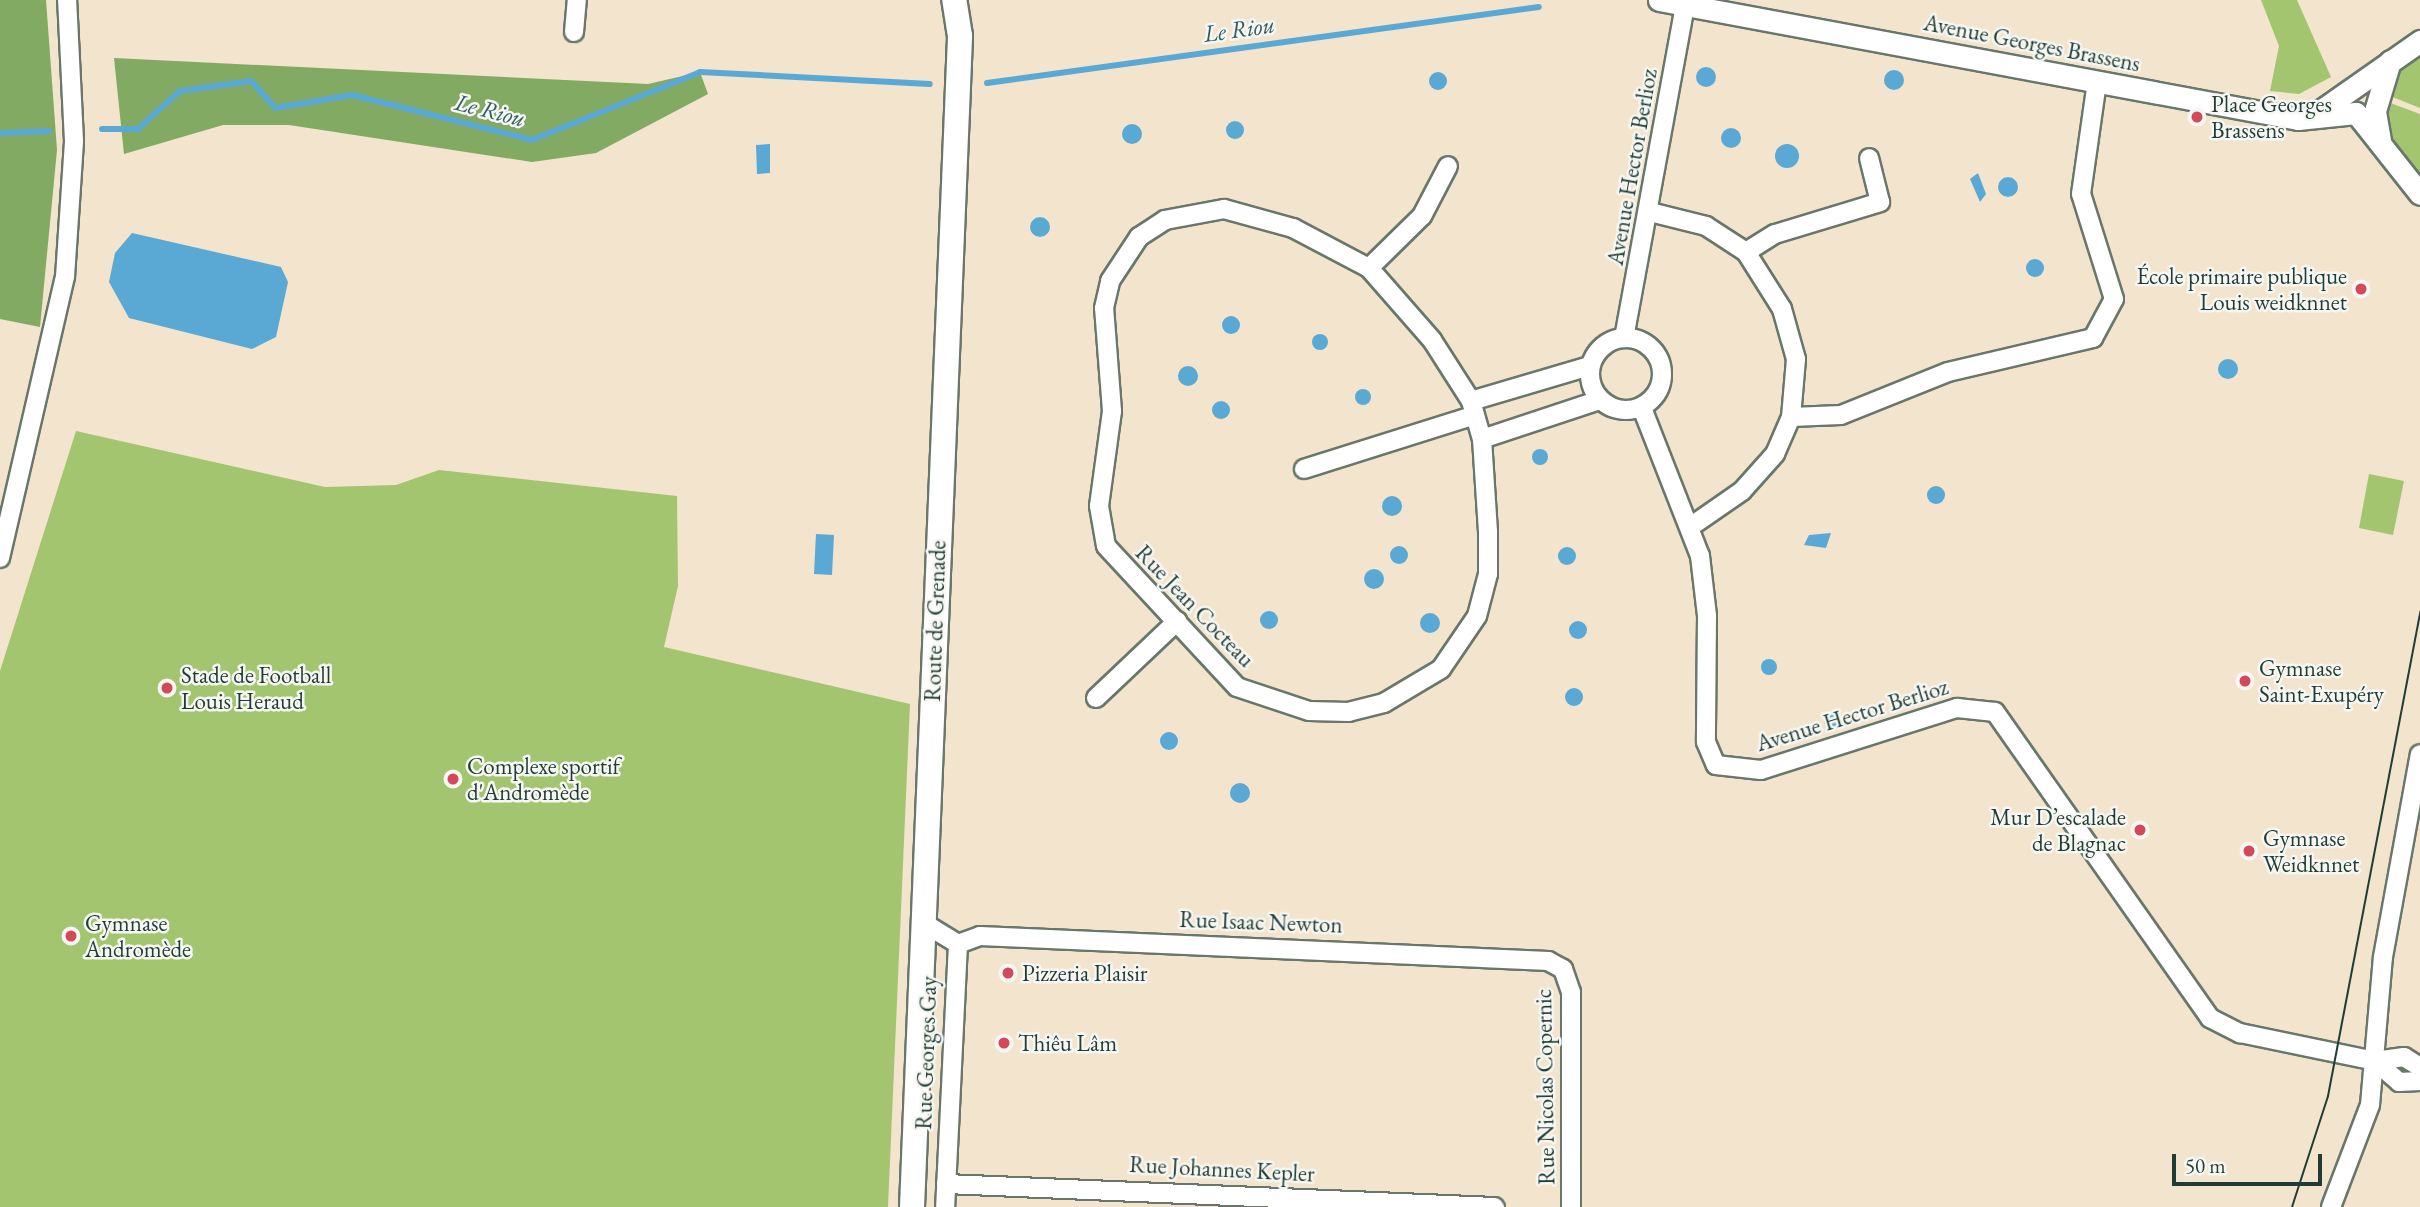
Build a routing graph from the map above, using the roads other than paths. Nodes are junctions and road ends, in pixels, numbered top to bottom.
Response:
1 (67, 0) edge
2 (577, 0) edge
3 (954, 0) edge
4 (972, 0) edge
5 (1659, 0) edge
6 (1685, 5) junction
7 (574, 32) dead end
8 (960, 36) junction
9 (2420, 41) edge
10 (2390, 61) junction
11 (2097, 82) junction
12 (2319, 113) junction
13 (2382, 147) junction
14 (1869, 158) dead end
15 (1448, 166) dead end
16 (2420, 194) edge
17 (1650, 212) junction
18 (1746, 252) junction
19 (1369, 268) junction
20 (1624, 338) junction
21 (1590, 366) junction
22 (1600, 400) junction
23 (1473, 408) junction
24 (1642, 408) junction
25 (1791, 417) junction
26 (1482, 439) junction
27 (1304, 470) dead end
28 (1690, 527) junction
29 (0, 558) edge
30 (1177, 621) junction
31 (1096, 698) dead end
32 (2420, 754) edge
33 (922, 922) junction
34 (958, 944) junction
35 (1563, 969) joint
36 (2375, 1061) junction
37 (2420, 1067) edge
38 (2420, 1081) edge
39 (946, 1184) junction
40 (912, 1207) edge
41 (945, 1207) edge
42 (1495, 1207) edge
43 (1571, 1207) edge
44 (2331, 1207) edge

1 - 29 street
2 - 7 street
3 - 8 main road
4 - 8 main road
5 - 6 street, Avenue Georges Brassens
6 - 11 street, Avenue Georges Brassens
6 - 17 street, Avenue Hector Berlioz
8 - 33 main road, Route de Grenade
9 - 10 street
10 - 12 street
10 - 13 street
11 - 12 street, Avenue Georges Brassens
11 - 25 street
12 - 13 street
13 - 16 street
14 - 18 street
15 - 19 street
17 - 18 street
17 - 20 street, Avenue Hector Berlioz
18 - 25 street
19 - 23 street, Rue Jean Cocteau
19 - 30 street, Rue Jean Cocteau
20 - 21 street
20 - 24 street
21 - 22 street
21 - 23 street
22 - 24 street
22 - 26 street
23 - 26 street, Rue Jean Cocteau
23 - 27 street
24 - 28 street, Avenue Hector Berlioz
25 - 28 street
26 - 30 street, Rue Jean Cocteau
28 - 36 street, Avenue Hector Berlioz
30 - 31 street
32 - 36 street
33 - 34 street
33 - 40 main road, Route de Grenade
34 - 35 street, Rue Isaac Newton
34 - 39 street, Rue Georges Gay
35 - 43 street, Rue Nicolas Copernic
36 - 37 street
36 - 38 street
36 - 44 street
39 - 41 street, Rue Georges Gay
39 - 42 street, Rue Johannes Kepler

